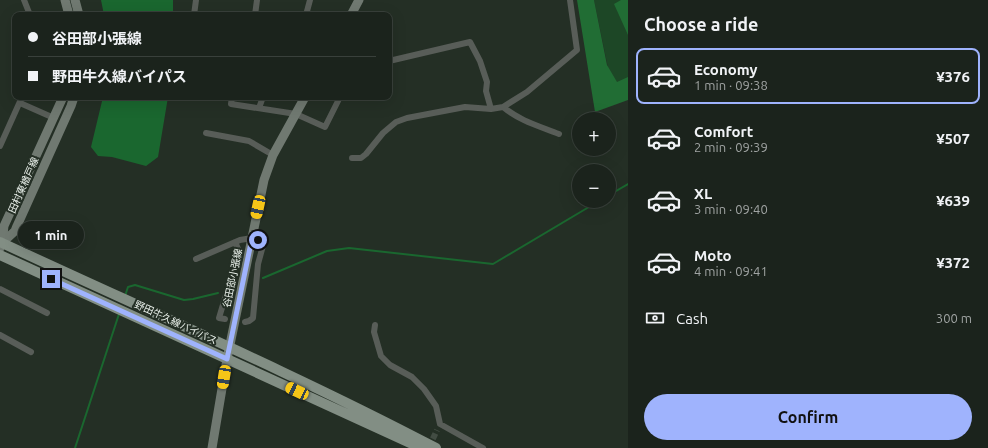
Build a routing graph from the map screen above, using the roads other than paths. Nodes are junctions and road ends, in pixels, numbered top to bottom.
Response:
1 (24, 0) edge
2 (65, 0) edge
3 (75, 0) edge
4 (196, 0) edge
5 (257, 0) edge
6 (310, 0) edge
7 (359, 0) edge
8 (570, 0) edge
9 (29, 12) edge
10 (67, 12) edge
11 (78, 12) edge
12 (194, 12) edge
13 (255, 12) edge
14 (307, 12) edge
15 (353, 12) edge
16 (392, 60) edge
17 (21, 100) edge
18 (62, 100) edge
19 (73, 100) edge
20 (232, 100) edge
21 (262, 100) edge
22 (303, 100) edge
23 (338, 100) edge
24 (503, 107) junction
25 (259, 108) junction
26 (491, 109) junction
27 (296, 114) junction
28 (54, 118) junction
29 (206, 133) dead end
30 (559, 134) dead end
31 (0, 146) edge
32 (273, 155) junction
33 (352, 158) dead end
34 (252, 238) junction
35 (235, 242) junction
36 (1, 244) edge
37 (0, 255) edge
38 (196, 259) dead end
39 (0, 289) edge
40 (46, 313) dead end
41 (225, 319) dead end
42 (245, 322) dead end
43 (374, 325) dead end
44 (0, 335) edge
45 (229, 346) junction
46 (31, 352) dead end
47 (227, 359) junction
48 (407, 445) edge
49 (212, 448) edge
50 (421, 448) edge
51 (436, 448) edge
52 (483, 448) edge

1 - 9 street
2 - 10 main road
3 - 11 main road
4 - 12 street
5 - 13 street
6 - 14 street
7 - 15 main road
8 - 24 street
16 - 26 street
17 - 28 street
17 - 31 street
18 - 28 main road, 田村東楢戸線
19 - 36 main road, 田村東楢戸線
20 - 25 street
21 - 25 street
22 - 27 main road, 谷田部小張線
23 - 27 street
24 - 26 street
24 - 30 street
25 - 27 street
26 - 33 street
27 - 32 main road, 谷田部小張線
28 - 36 main road, 田村東楢戸線
29 - 32 street
32 - 34 main road, 谷田部小張線
34 - 35 street
34 - 42 street
34 - 45 main road, 谷田部小張線
35 - 38 street
35 - 41 street
36 - 45 main road, 野田牛久線バイパス
37 - 47 main road, 野田牛久線バイパス
39 - 40 street
43 - 52 street
44 - 46 street
45 - 47 main road, 谷田部小張線
45 - 51 main road, 野田牛久線バイパス
47 - 48 main road, 野田牛久線バイパス
47 - 49 main road, 谷田部小張線
48 - 50 main road, 野田牛久線バイパス

